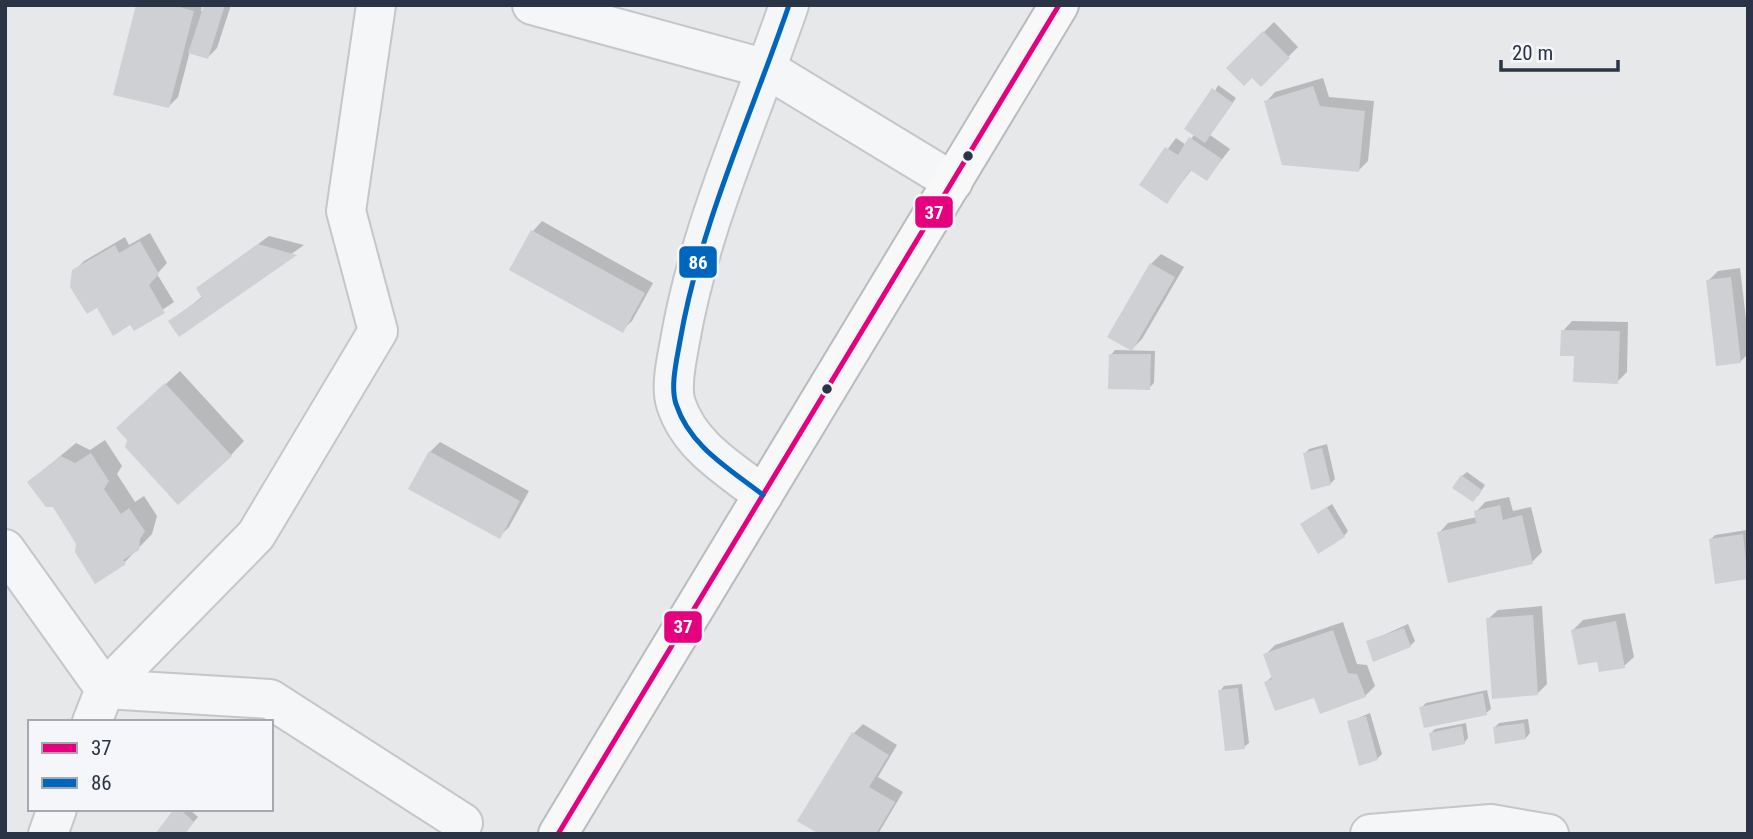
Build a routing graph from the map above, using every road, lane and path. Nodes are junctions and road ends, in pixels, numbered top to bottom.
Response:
1 (376, 5) edge
2 (532, 5) edge
3 (789, 5) edge
4 (1059, 5) edge
5 (767, 69) junction
6 (953, 182) junction
7 (763, 495) junction
8 (5, 549) edge
9 (98, 705) edge
10 (56, 811) edge
11 (463, 823) dead end
12 (48, 834) edge
13 (558, 834) edge
14 (1370, 834) edge
15 (1549, 834) edge

1 - 9 street
2 - 5 street
3 - 5 street
4 - 6 highway
5 - 6 street
5 - 7 street
6 - 7 highway
7 - 13 highway
8 - 9 street
9 - 11 street
10 - 12 street
14 - 15 street

